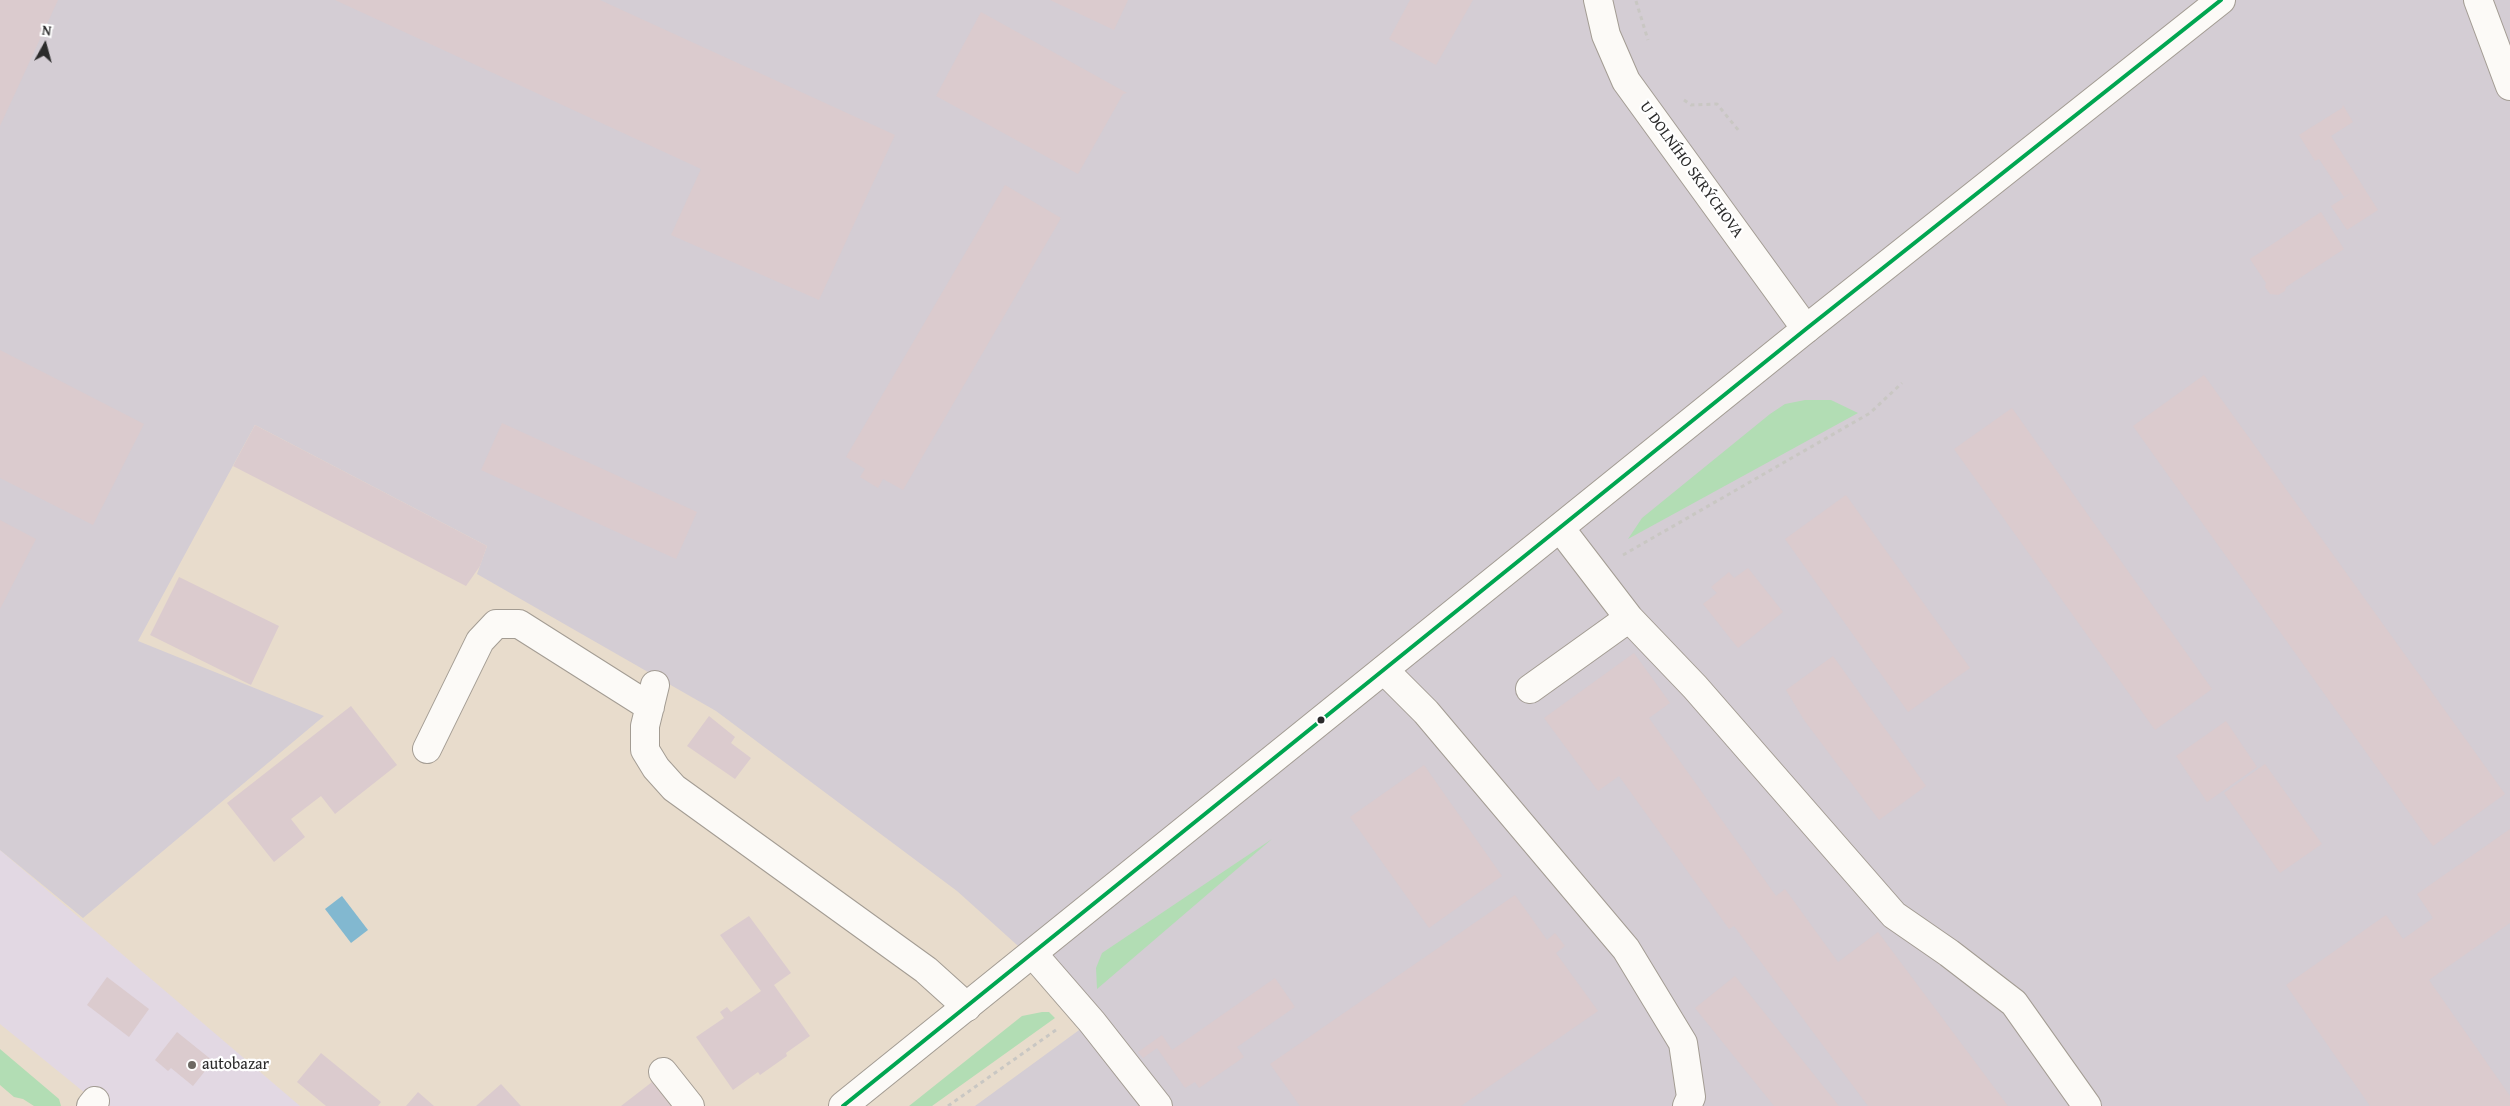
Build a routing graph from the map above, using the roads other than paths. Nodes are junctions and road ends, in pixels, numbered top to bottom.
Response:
1 (1598, 0) edge
2 (2221, 0) edge
3 (2478, 0) edge
4 (2505, 58) edge
5 (2510, 86) edge
6 (1806, 329) junction
7 (1560, 528) junction
8 (1629, 618) junction
9 (1384, 670) junction
10 (1530, 688) dead end
11 (427, 749) dead end
12 (1032, 954) junction
13 (967, 1007) junction
14 (663, 1072) dead end
15 (690, 1106) edge
16 (843, 1106) edge
17 (1158, 1106) edge
18 (1687, 1106) edge
19 (2087, 1106) edge

1 - 6 main road, U DOLNÍHO SKRÝCHOVA
2 - 6 main road
3 - 4 main road
4 - 5 main road
6 - 7 main road
7 - 8 main road
7 - 9 main road
8 - 10 main road
8 - 19 main road
9 - 12 main road
9 - 18 main road
11 - 13 main road
12 - 13 main road
12 - 17 main road
13 - 16 main road
14 - 15 main road

